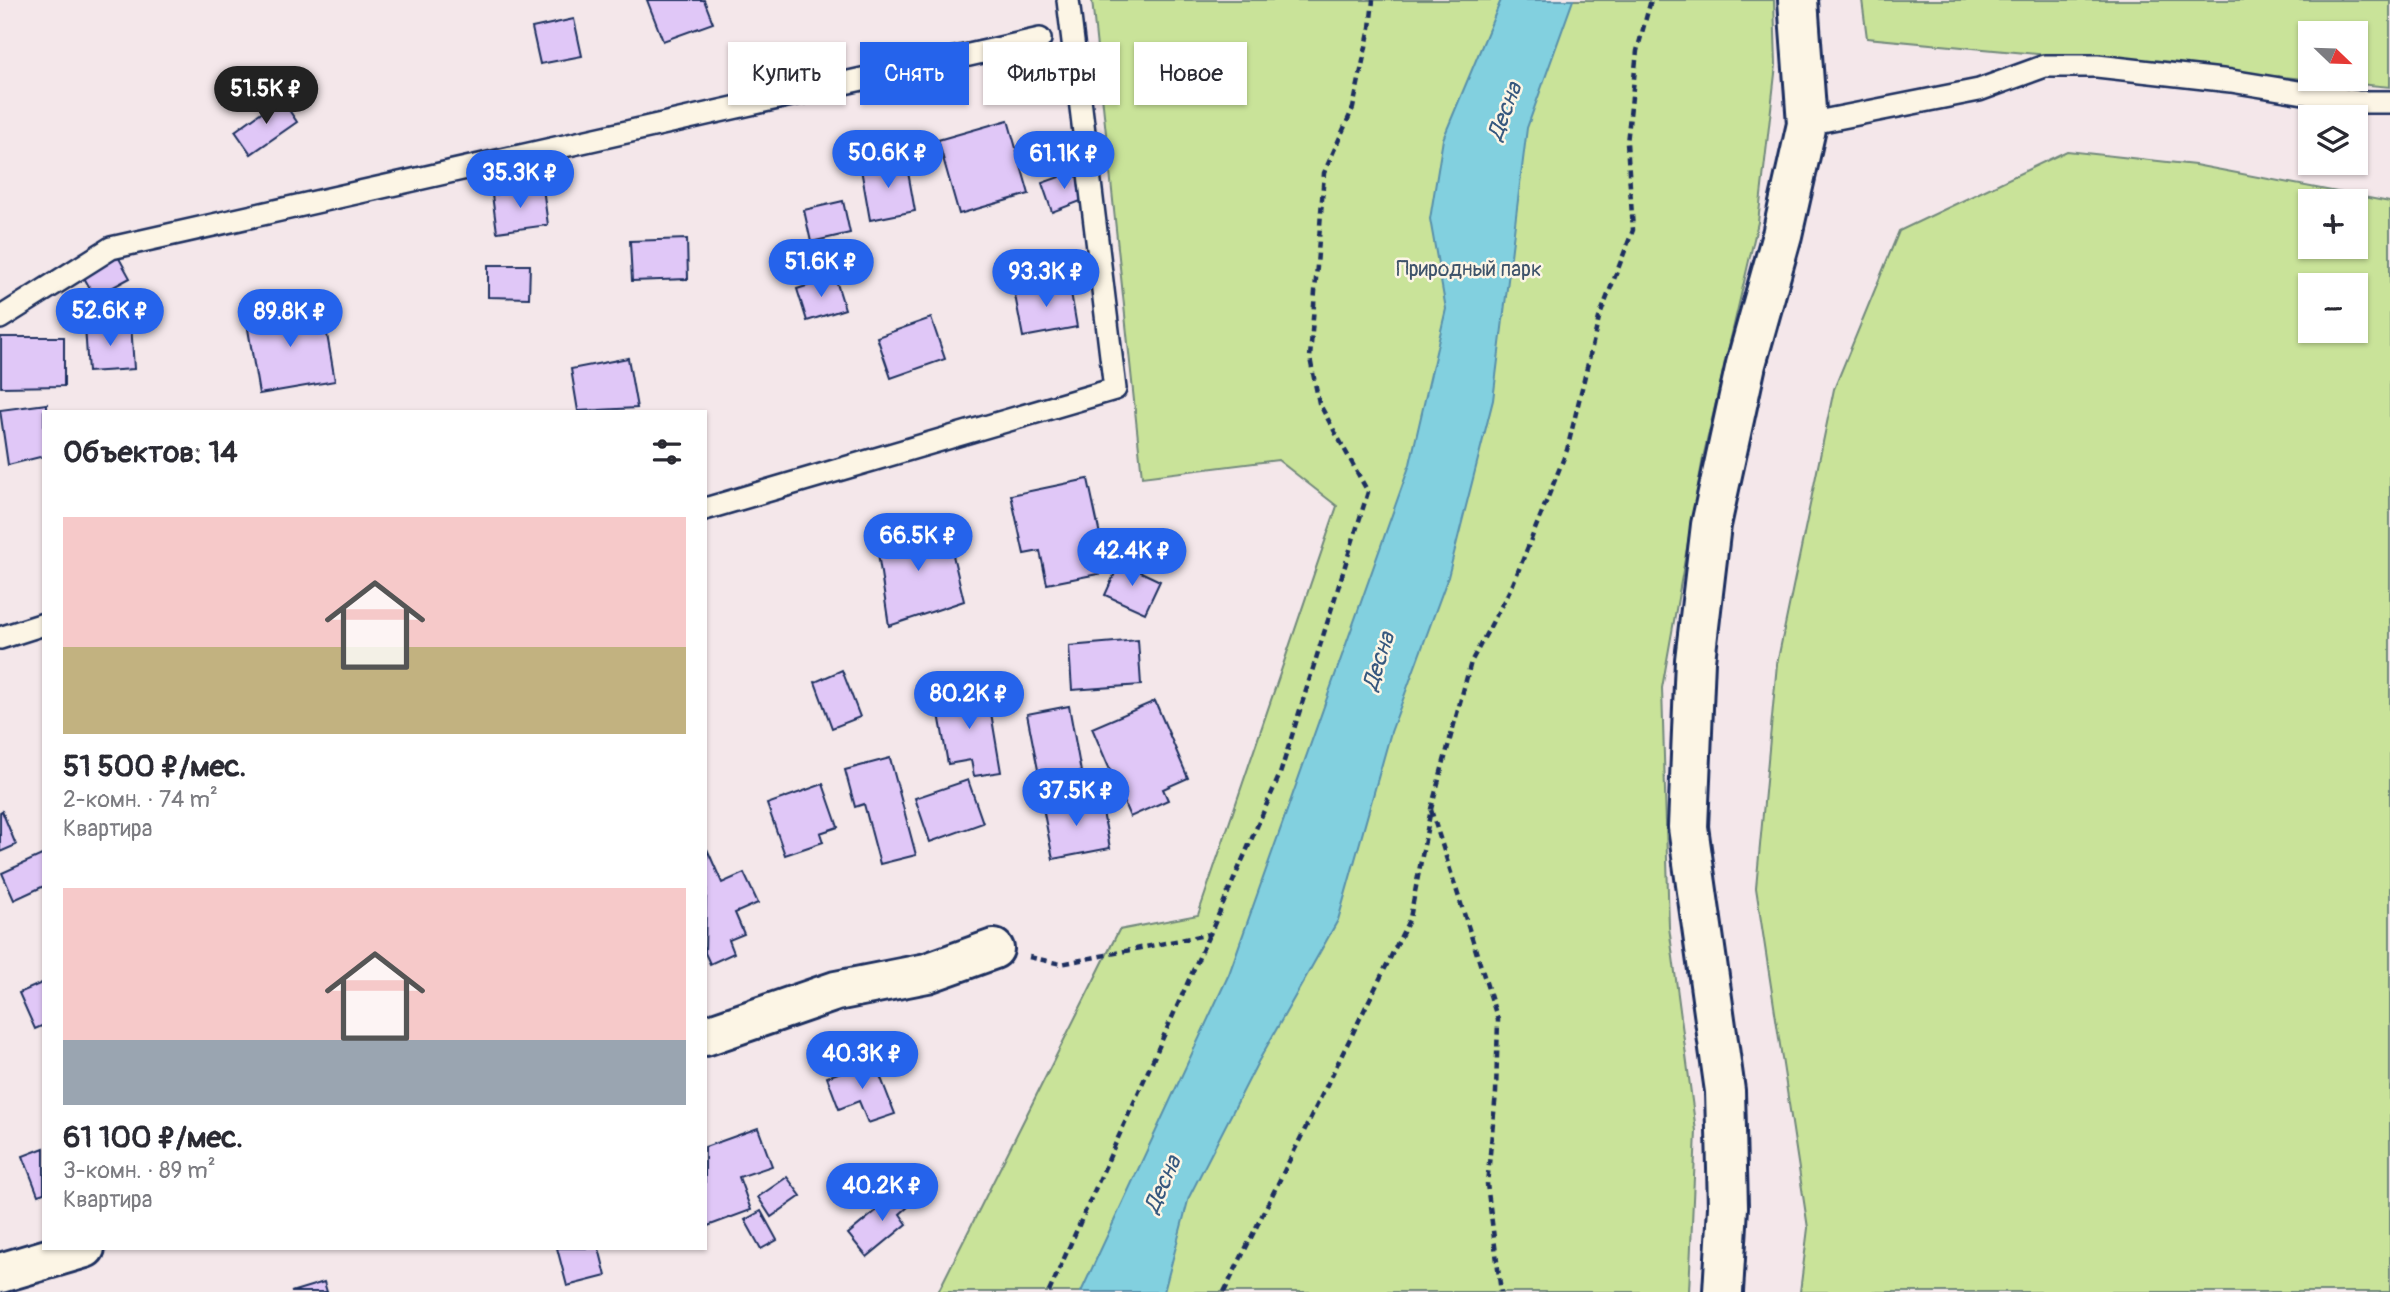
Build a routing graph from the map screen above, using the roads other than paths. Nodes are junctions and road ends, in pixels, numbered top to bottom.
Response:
1 (1068, 0) edge
2 (1798, 0) edge
3 (1040, 39) dead end
4 (2390, 102) edge
5 (1807, 124) junction
6 (0, 318) edge
7 (707, 508) edge
8 (42, 625) edge
9 (0, 638) edge
10 (993, 949) road end
11 (707, 1035) edge
12 (78, 1250) edge
13 (0, 1273) edge
14 (1723, 1292) edge

1 - 7 lane
2 - 5 street
3 - 6 lane
4 - 5 lane
5 - 14 street
8 - 9 lane
10 - 11 street
12 - 13 street

